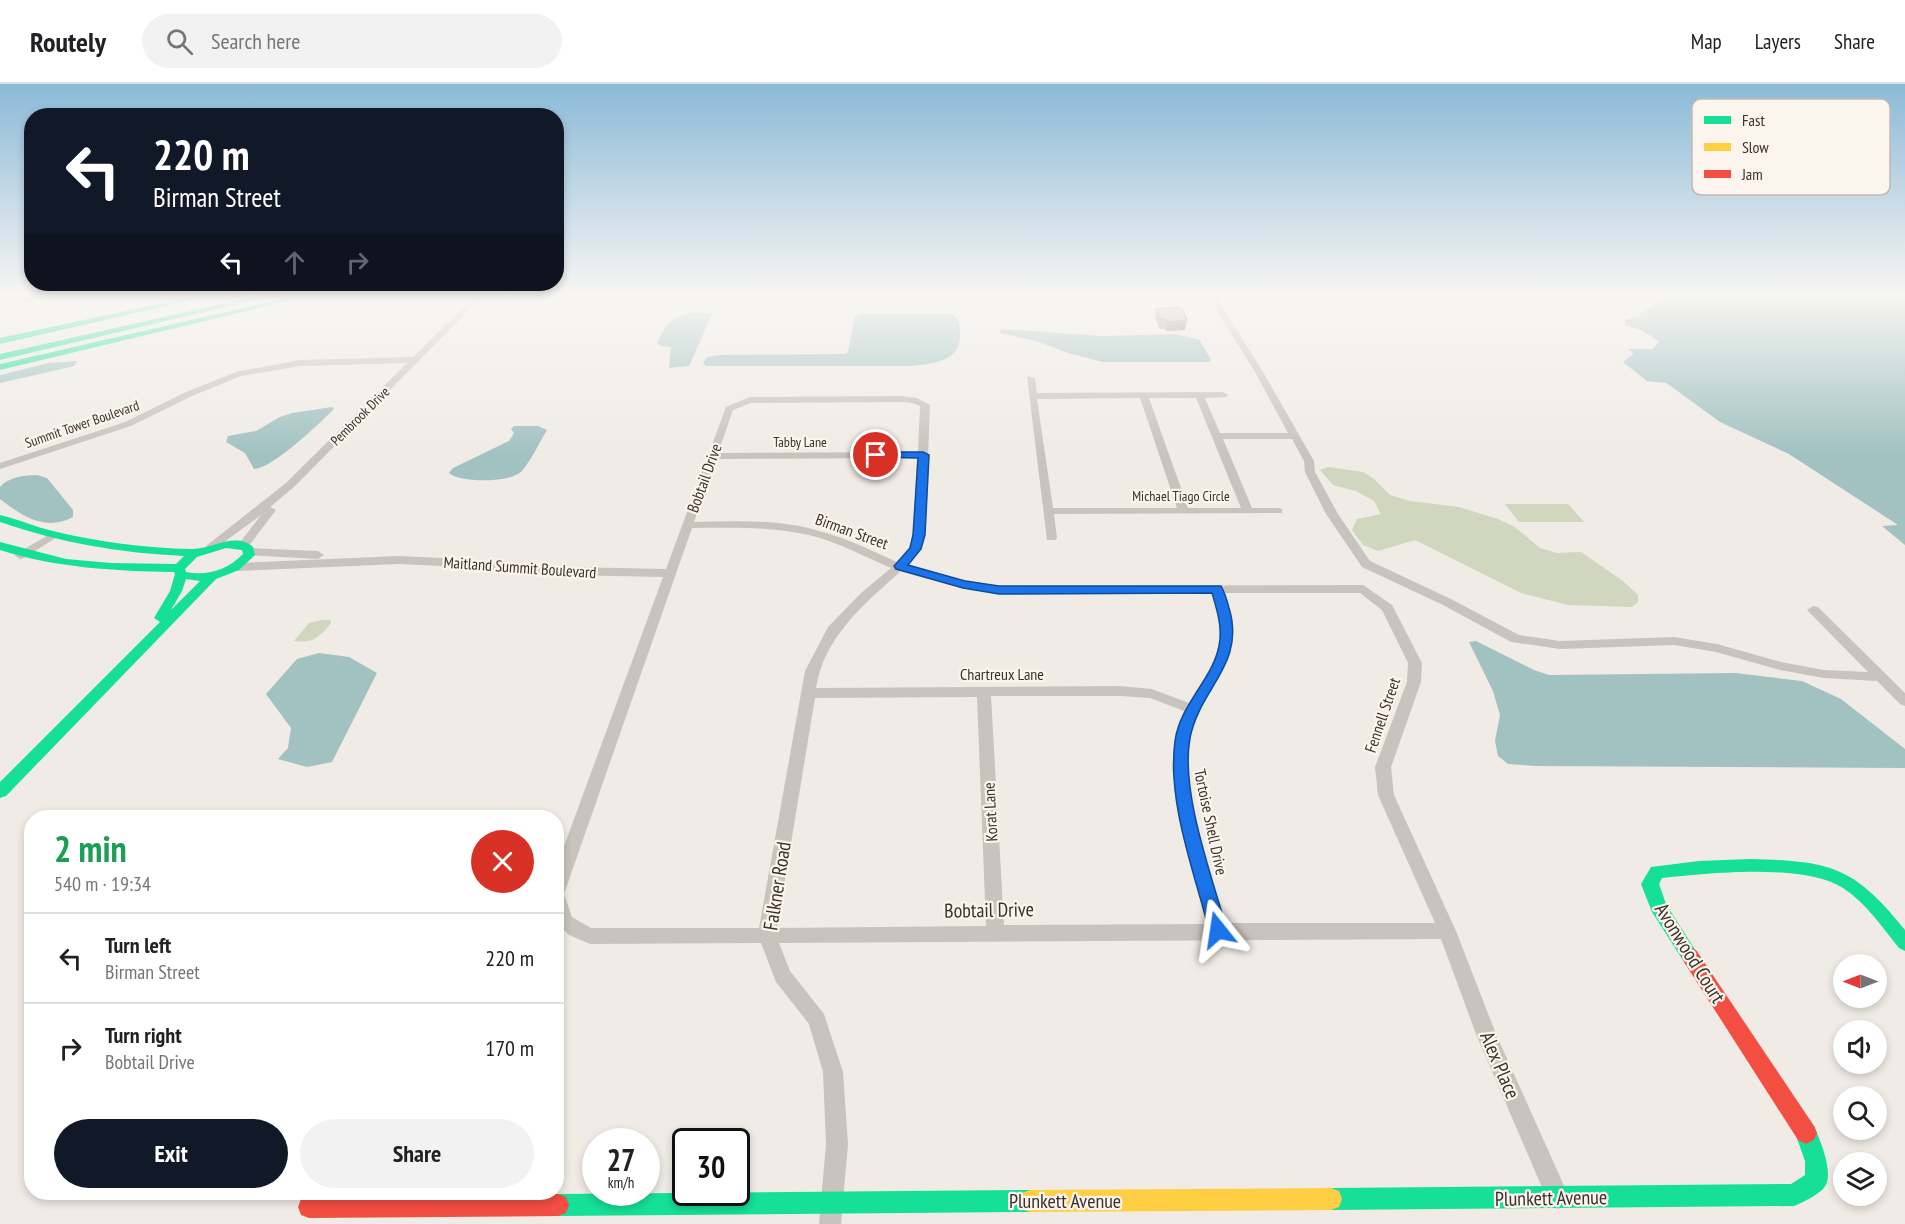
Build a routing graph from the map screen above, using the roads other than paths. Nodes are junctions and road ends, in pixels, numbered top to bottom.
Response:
1 (39, 348) edge
2 (80, 348) edge
3 (427, 348) edge
4 (1240, 348) edge
5 (0, 357) edge
6 (412, 363) junction
7 (0, 367) edge
8 (1030, 378) dead end
9 (1033, 396) junction
10 (1144, 396) junction
11 (1199, 396) junction
12 (1223, 396) dead end
13 (1214, 432) junction
14 (1287, 432) junction
15 (923, 455) junction
16 (712, 456) junction
17 (0, 466) edge
18 (0, 476) edge
19 (290, 485) junction
20 (1048, 511) junction
21 (1184, 511) junction
22 (1248, 511) junction
23 (1278, 511) dead end
24 (0, 519) edge
25 (687, 525) junction
26 (50, 537) junction
27 (1051, 538) dead end
28 (0, 546) edge
29 (212, 546) junction
30 (247, 548) junction
31 (193, 554) junction
32 (25, 556) junction
33 (370, 560) junction
34 (900, 566) junction
35 (237, 567) junction
36 (180, 571) junction
37 (669, 573) junction
38 (211, 577) junction
39 (1217, 589) junction
40 (1363, 590) joint
41 (1813, 610) dead end
42 (146, 641) junction
43 (1880, 677) junction
44 (984, 692) junction
45 (809, 693) junction
46 (1905, 700) edge
47 (1192, 710) junction
48 (0, 792) edge
49 (564, 871) edge
50 (564, 920) edge
51 (1218, 930) junction
52 (1447, 931) junction
53 (995, 933) junction
54 (767, 936) junction
55 (1905, 943) edge
56 (1816, 1181) joint
57 (1558, 1198) junction
58 (309, 1207) dead end
59 (831, 1214) edge

1 - 5 main road
2 - 7 main road
3 - 6 street, Pembrook Drive
4 - 14 street
6 - 17 street, Summit Tower Boulevard
6 - 18 street, Summit Tower Boulevard
6 - 19 street, Pembrook Drive
8 - 9 street
9 - 10 street
9 - 20 street
10 - 11 street
10 - 21 street
11 - 12 street
11 - 13 street, Michael Tiago Circle
13 - 14 street
13 - 22 street, Michael Tiago Circle
14 - 43 street
15 - 16 street, Tabby Lane
15 - 16 street, Bobtail Drive
15 - 34 street, Bobtail Drive
16 - 25 street, Bobtail Drive
19 - 29 street, Pembrook Drive
19 - 30 street, Pembrook Drive
20 - 21 street, Michael Tiago Circle
20 - 27 street
21 - 22 street, Michael Tiago Circle
22 - 23 street
24 - 26 main road
25 - 34 street, Birman Street
25 - 37 street, Bobtail Drive
26 - 31 main road
26 - 32 street
28 - 32 main road
29 - 30 main road
29 - 31 main road
30 - 33 street, Maitland Summit Boulevard
30 - 35 main road
31 - 36 main road
32 - 36 main road
33 - 35 street, Maitland Summit Boulevard
33 - 37 street, Maitland Summit Boulevard
34 - 39 street, Birman Street
34 - 45 street, Falkner Road
35 - 38 main road
36 - 38 main road
36 - 42 main road
37 - 49 street, Bobtail Drive
38 - 42 main road
39 - 40 street, Birman Street
39 - 47 street, Tortoise Shell Drive
40 - 52 street, Fennell Street
41 - 43 street
42 - 48 main road
43 - 46 street
44 - 45 street, Chartreux Lane
44 - 47 street, Chartreux Lane
44 - 53 street, Korat Lane
45 - 54 street, Falkner Road
47 - 51 street, Tortoise Shell Drive
50 - 54 street, Bobtail Drive
51 - 52 street, Bobtail Drive
51 - 53 street, Bobtail Drive
52 - 57 street, Alex Place
53 - 54 street, Bobtail Drive
54 - 59 street, Falkner Road
55 - 56 main road, Avonwood Court
56 - 57 main road, Plunkett Avenue
57 - 59 main road, Plunkett Avenue
58 - 59 main road, Plunkett Avenue

